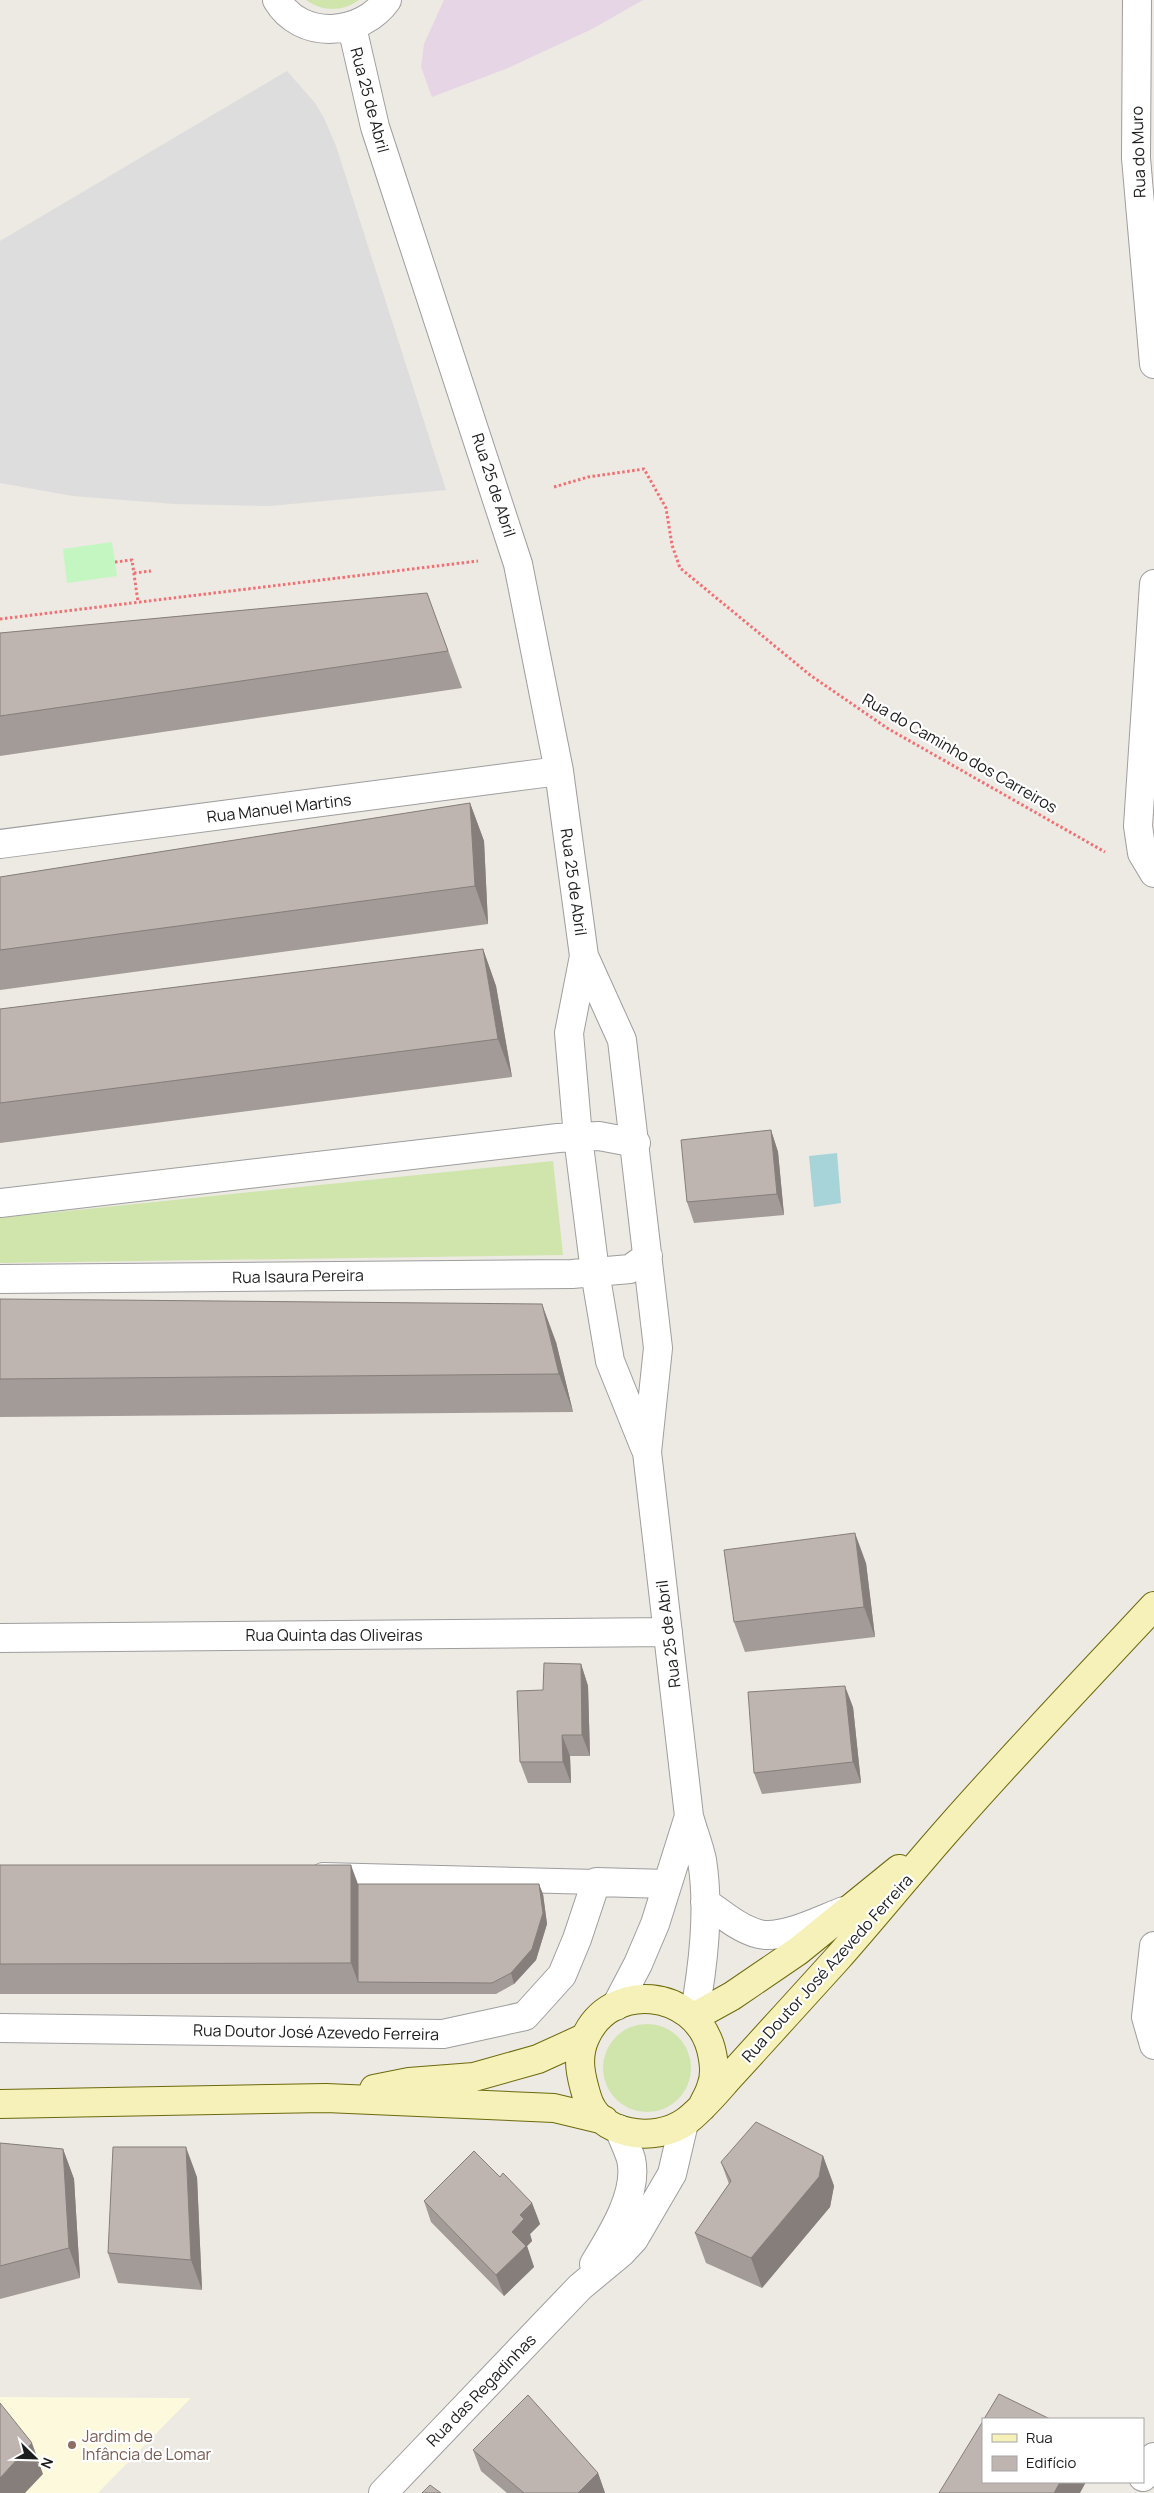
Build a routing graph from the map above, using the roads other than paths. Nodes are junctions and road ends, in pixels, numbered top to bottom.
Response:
1 (277, 0) edge
2 (387, 0) edge
3 (1137, 0) edge
4 (352, 28) junction
5 (1154, 364) edge
6 (1154, 584) edge
7 (559, 771) junction
8 (0, 844) edge
9 (1154, 873) edge
10 (584, 956) junction
11 (578, 1137) junction
12 (636, 1143) junction
13 (0, 1203) edge
14 (648, 1256) junction
15 (595, 1272) junction
16 (0, 1279) edge
17 (647, 1452) junction
18 (1154, 1606) edge
19 (668, 1632) junction
20 (0, 1638) edge
21 (688, 1816) junction
22 (950, 1827) junction
23 (298, 1875) edge
24 (596, 1882) junction
25 (667, 1884) junction
26 (705, 1902) junction
27 (850, 1908) junction
28 (1154, 1946) edge
29 (1154, 1951) edge
30 (616, 2006) junction
31 (694, 2017) junction
32 (0, 2028) edge
33 (584, 2038) junction
34 (1154, 2045) edge
35 (326, 2098) junction
36 (0, 2104) edge
37 (693, 2115) junction
38 (612, 2125) junction
39 (580, 2287) junction
40 (1154, 2457) edge
41 (1144, 2475) edge
42 (383, 2493) edge

1 - 4 street
2 - 4 street
3 - 5 street, Rua do Muro
4 - 7 street, Rua 25 de Abril
6 - 9 street
7 - 8 street, Rua Manuel Martins
7 - 10 street, Rua 25 de Abril
10 - 11 street, Rua 25 de Abril
10 - 12 street, Rua 25 de Abril
11 - 12 street
11 - 13 street
11 - 15 street, Rua 25 de Abril
12 - 14 street, Rua 25 de Abril
14 - 15 street
14 - 17 street, Rua 25 de Abril
15 - 16 street, Rua Isaura Pereira
15 - 17 street, Rua 25 de Abril
17 - 19 street, Rua 25 de Abril
18 - 22 main road, Rua Doutor José Azevedo Ferreira
19 - 20 street, Rua Quinta das Oliveiras
19 - 21 street, Rua 25 de Abril
21 - 25 street, Rua Doutor José Azevedo Ferreira
21 - 26 street
22 - 27 main road, Rua Doutor José Azevedo Ferreira
22 - 37 main road, Rua Doutor José Azevedo Ferreira
23 - 24 lane
24 - 25 street
24 - 32 street, Rua Doutor José Azevedo Ferreira
25 - 30 street, Rua Doutor José Azevedo Ferreira
26 - 27 street, Rua Doutor José Azevedo Ferreira
26 - 31 street
27 - 31 main road, Rua Doutor José Azevedo Ferreira
28 - 29 street
29 - 34 street
30 - 31 main road, Rua Doutor José Azevedo Ferreira
30 - 33 main road, Rua Doutor José Azevedo Ferreira
31 - 37 main road, Rua Doutor José Azevedo Ferreira
33 - 35 main road, Rua Doutor José Azevedo Ferreira
33 - 38 main road, Rua Doutor José Azevedo Ferreira
35 - 36 main road, Rua Doutor José Azevedo Ferreira
35 - 38 main road, Rua Doutor José Azevedo Ferreira
37 - 38 main road, Rua Doutor José Azevedo Ferreira
37 - 39 street, Rua das Regadinhas
38 - 39 street, Rua das Regadinhas
39 - 42 street, Rua das Regadinhas
40 - 41 street

